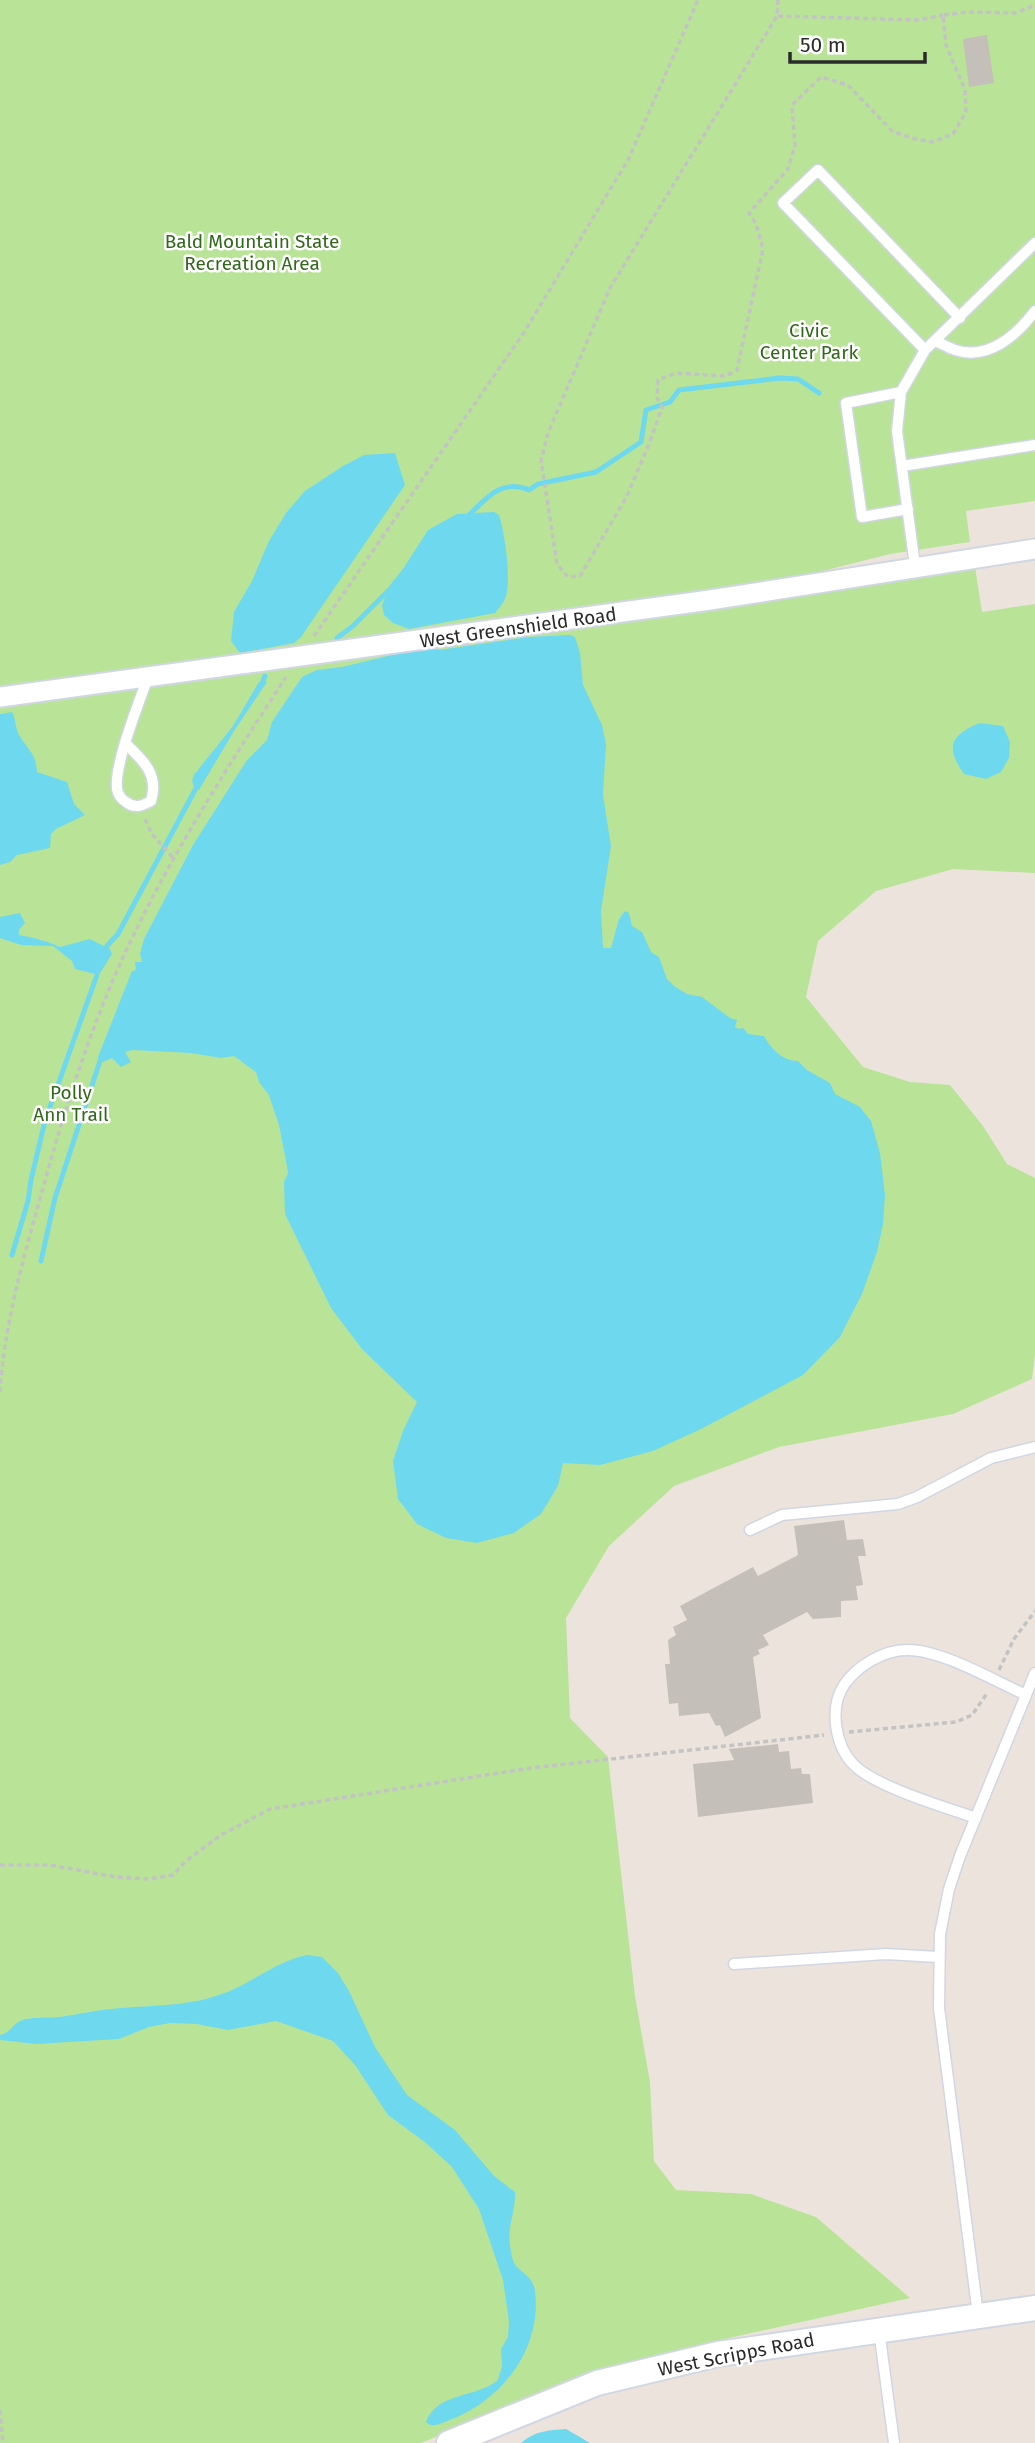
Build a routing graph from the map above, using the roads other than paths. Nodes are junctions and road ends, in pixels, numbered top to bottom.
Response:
1 (1035, 243) edge
2 (1035, 311) edge
3 (960, 318) junction
4 (935, 341) junction
5 (925, 350) junction
6 (901, 393) junction
7 (1035, 445) edge
8 (902, 466) junction
9 (908, 509) junction
10 (1035, 549) edge
11 (915, 566) junction
12 (148, 677) junction
13 (0, 697) edge
14 (126, 744) junction
15 (1035, 1447) edge
16 (750, 1530) dead end
17 (1035, 1673) edge
18 (1026, 1695) junction
19 (976, 1818) junction
20 (938, 1956) junction
21 (734, 1964) dead end
22 (1035, 2308) edge
23 (979, 2315) junction
24 (879, 2330) junction
25 (449, 2443) edge
26 (894, 2443) edge

1 - 3 lane
2 - 4 lane
3 - 4 lane
3 - 5 lane
4 - 5 lane
5 - 6 lane
6 - 8 lane
6 - 9 lane
7 - 8 lane
8 - 9 lane
9 - 11 lane
10 - 11 street, West Greenshield Road
11 - 12 street, West Greenshield Road
12 - 13 street, West Greenshield Road
12 - 14 lane
14 - 14 lane
15 - 16 lane
17 - 18 lane
18 - 19 lane
18 - 19 lane
19 - 20 lane
20 - 21 lane
20 - 23 lane
22 - 23 street, West Scripps Road
23 - 24 street, West Scripps Road
24 - 25 street, West Scripps Road
24 - 26 lane

